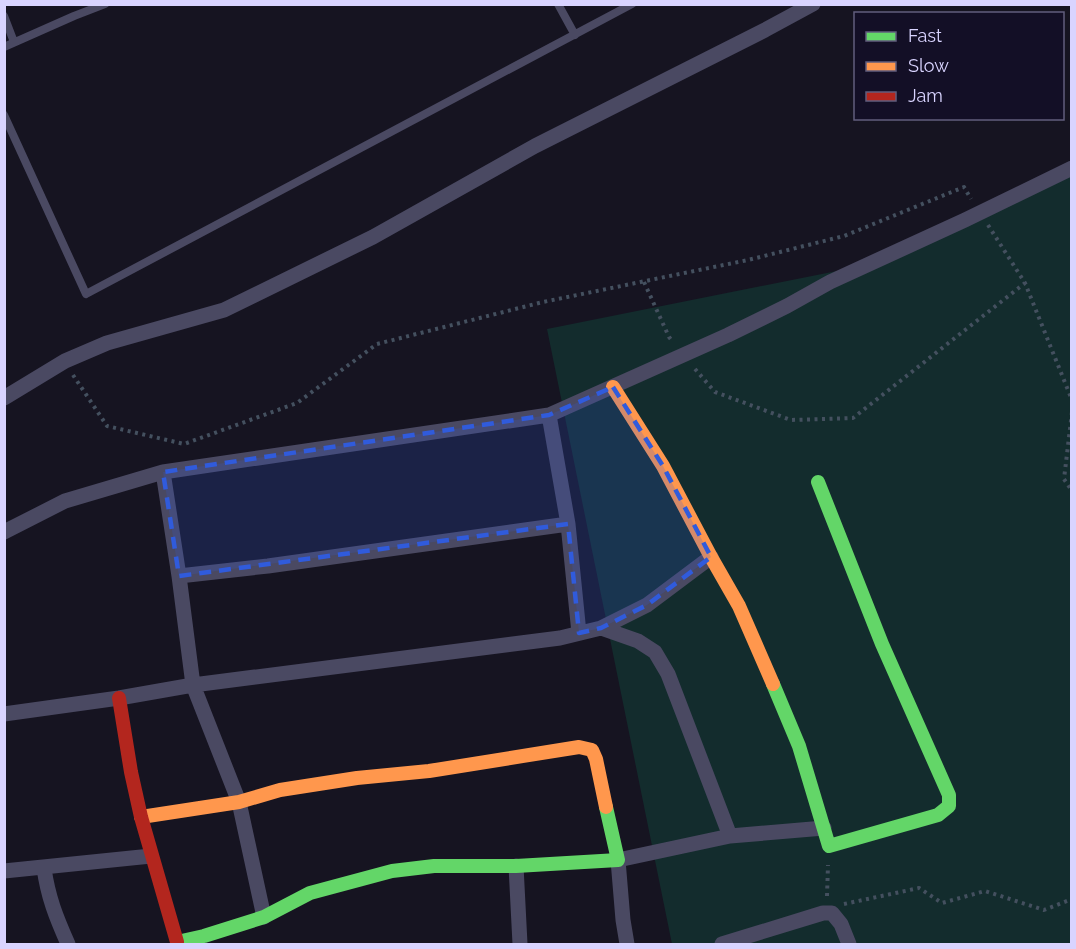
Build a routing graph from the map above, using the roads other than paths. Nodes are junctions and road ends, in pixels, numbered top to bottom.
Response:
1 (105, 4) edge
2 (558, 4) edge
3 (632, 4) edge
4 (813, 4) edge
5 (4, 16) edge
6 (575, 35) junction
7 (14, 42) junction
8 (4, 47) edge
9 (4, 115) edge
10 (1071, 168) edge
11 (613, 387) junction
12 (4, 398) edge
13 (549, 415) junction
14 (163, 472) junction
15 (818, 482) dead end
16 (568, 524) junction
17 (4, 531) edge
18 (711, 557) junction
19 (179, 576) junction
20 (601, 628) junction
21 (579, 633) junction
22 (193, 686) junction
23 (119, 698) junction
24 (4, 714) edge
25 (239, 802) junction
26 (141, 817) junction
27 (824, 828) junction
28 (730, 836) junction
29 (151, 856) junction
30 (618, 860) junction
31 (516, 866) junction
32 (44, 868) junction
33 (5, 870) edge
34 (264, 917) junction
35 (176, 943) edge
36 (68, 945) edge
37 (520, 945) edge
38 (627, 945) edge
39 (722, 945) edge
40 (849, 945) edge

1 - 7 lane
2 - 6 lane
3 - 6 lane
4 - 12 street
5 - 7 lane
6 - 9 lane
7 - 8 lane
10 - 11 street
11 - 13 street
11 - 18 street
13 - 14 street
13 - 16 street
14 - 17 street
14 - 19 street
15 - 27 street
16 - 19 street
16 - 21 street
18 - 20 street
18 - 27 street
19 - 22 street
20 - 21 street
20 - 28 street
21 - 22 street
22 - 23 street
22 - 25 street
23 - 24 street
23 - 26 street
25 - 26 street
25 - 30 street
25 - 34 street
26 - 29 street
27 - 28 street
28 - 30 street
29 - 32 street
29 - 35 street
30 - 31 street
30 - 38 street
31 - 34 street
31 - 37 street
32 - 33 street
32 - 36 street
34 - 35 street
39 - 40 street

